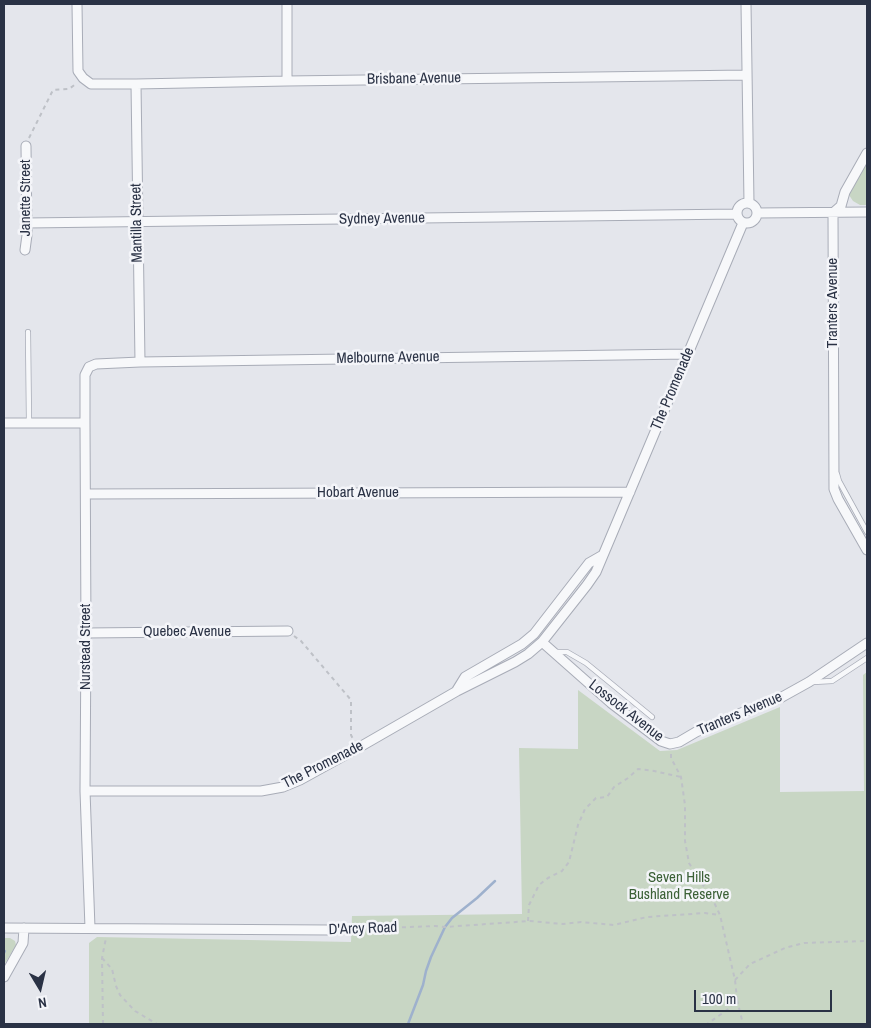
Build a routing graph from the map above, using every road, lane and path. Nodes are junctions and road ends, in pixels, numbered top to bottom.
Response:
1 (77, 4) edge
2 (287, 4) edge
3 (746, 4) edge
4 (747, 75) junction
5 (83, 78) junction
6 (287, 81) junction
7 (136, 84) junction
8 (26, 146) joint
9 (867, 153) edge
10 (748, 204) junction
11 (867, 212) edge
12 (757, 213) junction
13 (833, 213) junction
14 (736, 214) junction
15 (137, 222) junction
16 (27, 223) junction
17 (743, 223) junction
18 (26, 250) dead end
19 (28, 332) dead end
20 (688, 354) junction
21 (140, 362) junction
22 (89, 367) joint
23 (4, 423) edge
24 (29, 423) junction
25 (84, 423) junction
26 (833, 463) junction
27 (630, 492) junction
28 (86, 494) junction
29 (867, 532) edge
30 (867, 550) edge
31 (603, 555) junction
32 (288, 631) joint
33 (86, 633) junction
34 (542, 642) junction
35 (867, 643) edge
36 (552, 652) junction
37 (867, 658) edge
38 (809, 682) junction
39 (457, 691) junction
40 (652, 717) dead end
41 (670, 744) junction
42 (358, 748) junction
43 (681, 777) junction
44 (85, 791) junction
45 (720, 915) junction
46 (528, 921) junction
47 (4, 928) edge
48 (24, 928) junction
49 (90, 928) junction
50 (108, 928) junction
51 (330, 930) joint
52 (867, 941) edge
53 (102, 958) junction
54 (4, 977) edge
55 (735, 980) junction
56 (737, 999) junction
57 (103, 1024) edge
58 (168, 1024) edge
59 (706, 1024) edge
60 (743, 1024) edge

1 - 5 street
2 - 6 street
3 - 4 street
4 - 6 street, Brisbane Avenue
4 - 10 street
5 - 7 street, Brisbane Avenue
5 - 8 path
6 - 7 street, Brisbane Avenue
7 - 15 street, Mantilla Street
8 - 16 street, Janette Street
9 - 13 street, Tranters Avenue
10 - 12 street
10 - 14 street
11 - 13 street
12 - 13 street
12 - 17 street
13 - 26 street, Tranters Avenue
14 - 15 street, Sydney Avenue
14 - 17 street
15 - 16 street, Sydney Avenue
15 - 21 street, Mantilla Street
16 - 18 street, Janette Street
17 - 20 street, The Promenade
19 - 24 lane
20 - 21 street, Melbourne Avenue
20 - 27 street, The Promenade
21 - 22 street, Melbourne Avenue
22 - 25 street, Nurstead Street
23 - 24 street
24 - 25 street
25 - 28 street, Nurstead Street
26 - 29 lane, Tranters Avenue
26 - 30 street, Tranters Avenue
27 - 28 street, Hobart Avenue
27 - 31 street, The Promenade
28 - 33 street, Nurstead Street
31 - 34 street, The Promenade
31 - 39 street, The Promenade
32 - 33 street, Quebec Avenue
32 - 42 path
33 - 44 street, Nurstead Street
34 - 36 street, Lossock Avenue
34 - 39 street, The Promenade
35 - 38 street, Tranters Avenue
36 - 40 lane, Lossock Avenue
36 - 41 street, Lossock Avenue
37 - 38 lane, Tranters Avenue
38 - 41 street, Tranters Avenue
39 - 42 street, The Promenade
41 - 43 path, Lossock Avenue
42 - 44 street, The Promenade
43 - 45 path, Lossock Avenue
43 - 46 path
44 - 49 street, Nurstead Street
45 - 46 path, D'Arcy Road
45 - 55 path, Lossock Avenue
46 - 51 path, D'Arcy Road
47 - 48 street, D'Arcy Road
48 - 49 street, D'Arcy Road
48 - 54 street
49 - 50 street, D'Arcy Road
50 - 51 street, D'Arcy Road
50 - 53 path
52 - 55 path
53 - 57 path
53 - 58 path
55 - 56 path, Lossock Avenue
56 - 59 path
56 - 60 path, Lossock Avenue

